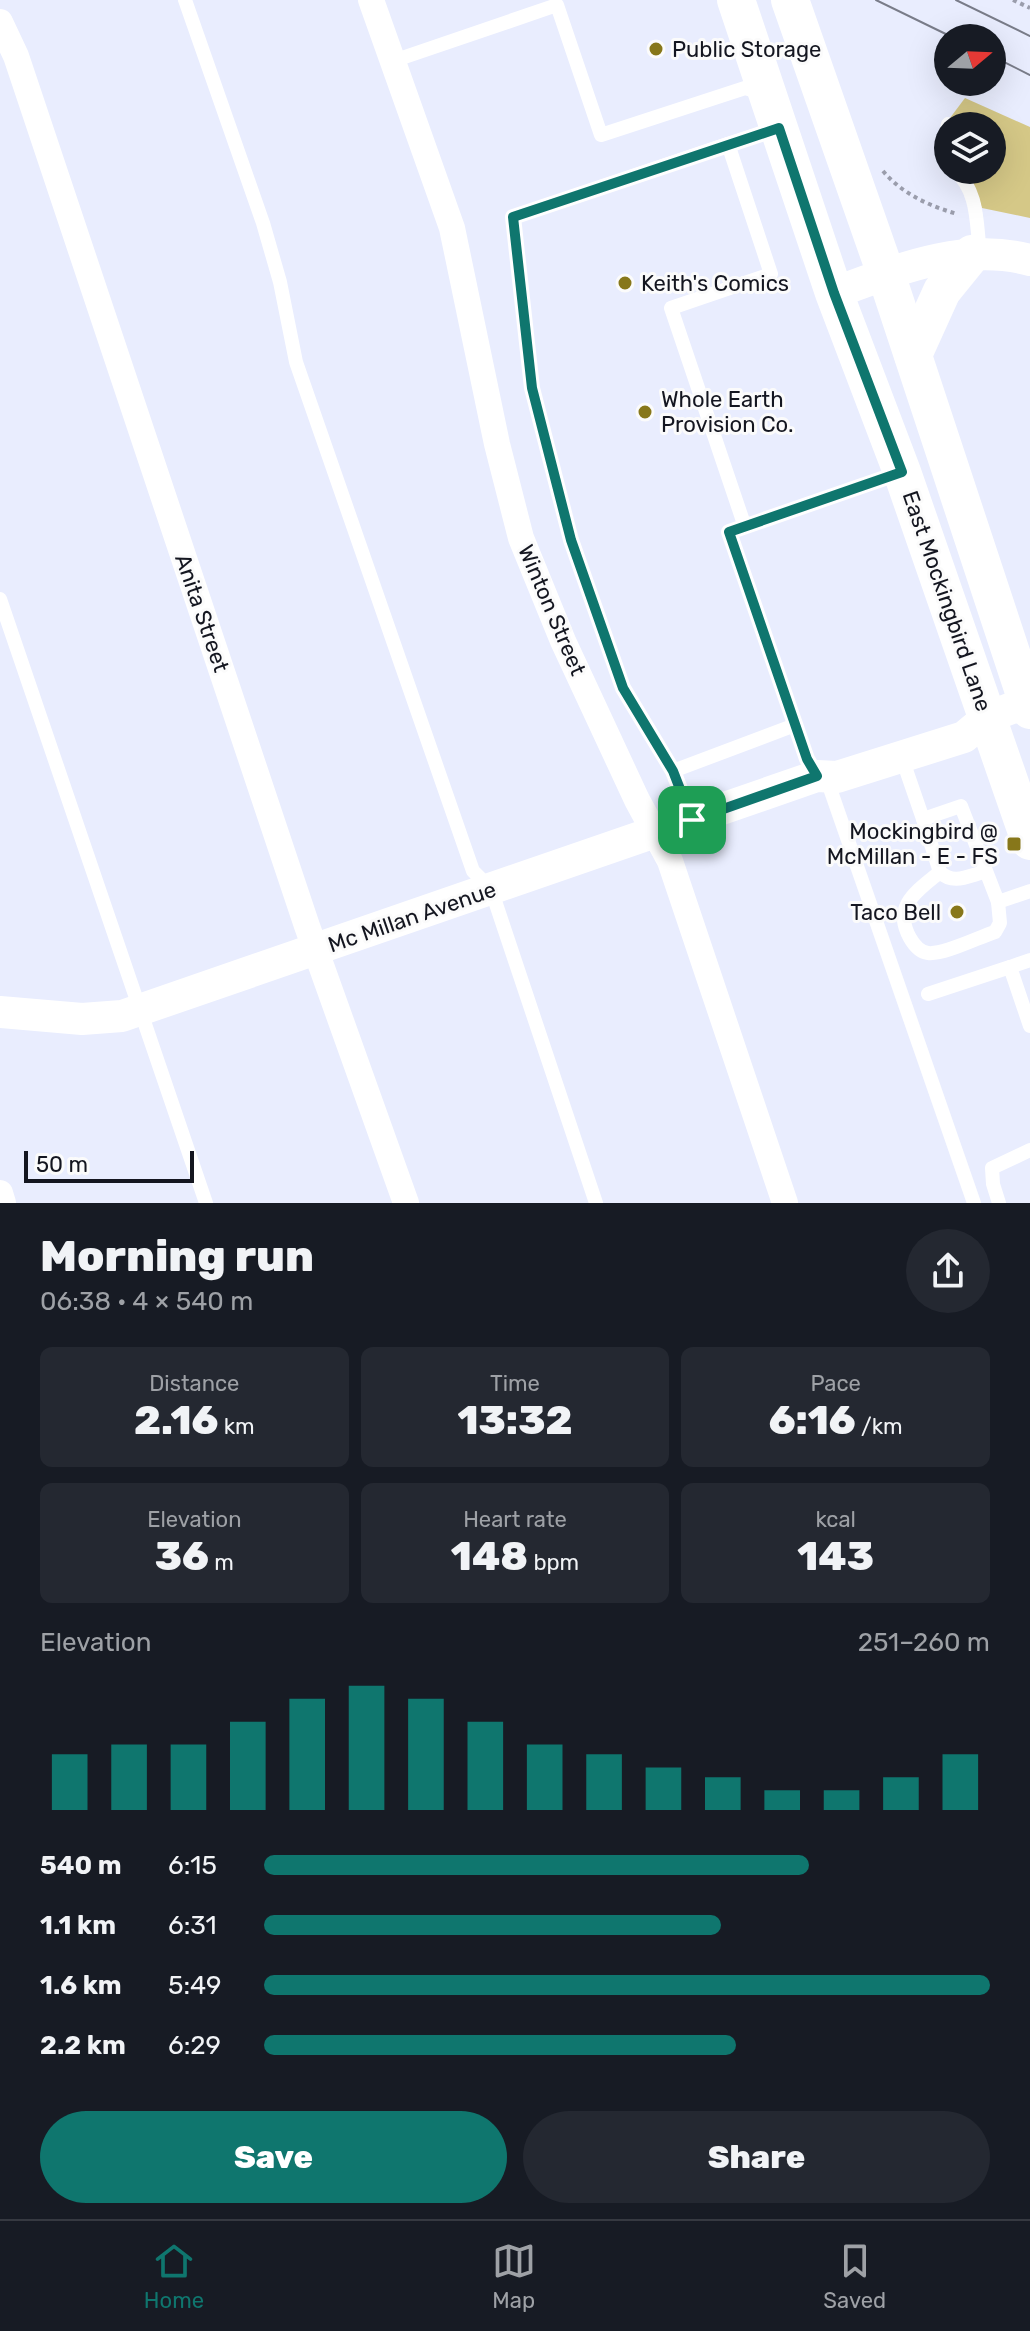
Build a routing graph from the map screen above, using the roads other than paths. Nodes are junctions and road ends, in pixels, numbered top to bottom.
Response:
1 (185, 0) edge
2 (371, 0) edge
3 (736, 0) edge
4 (790, 0) edge
5 (0, 22) edge
6 (393, 61) junction
7 (817, 77) junction
8 (773, 111) junction
9 (728, 144) junction
10 (967, 184) edge
11 (973, 242) junction
12 (1030, 260) edge
13 (886, 274) junction
14 (834, 293) junction
15 (913, 355) junction
16 (946, 456) junction
17 (902, 472) junction
18 (745, 527) junction
19 (0, 599) edge
20 (1029, 706) edge
21 (988, 717) junction
22 (795, 725) junction
23 (902, 758) junction
24 (673, 771) junction
25 (822, 774) junction
26 (923, 819) junction
27 (692, 820) junction
28 (655, 834) junction
29 (1030, 841) edge
30 (940, 872) junction
31 (984, 872) junction
32 (491, 889) junction
33 (1030, 891) edge
34 (998, 902) junction
35 (316, 950) junction
36 (1030, 960) edge
37 (1010, 967) junction
38 (928, 994) dead end
39 (141, 1010) junction
40 (0, 1012) edge
41 (1030, 1026) edge
42 (1030, 1150) edge
43 (0, 1193) edge
44 (3, 1203) edge
45 (206, 1203) edge
46 (406, 1203) edge
47 (596, 1203) edge
48 (785, 1203) edge
49 (974, 1203) edge
50 (999, 1203) edge

1 - 32 lane
2 - 6 street, Winton Street
3 - 8 main road, East Mockingbird Lane
4 - 7 main road, East Mockingbird Lane
5 - 35 street, Anita Street
6 - 8 lane
6 - 28 street, Winton Street
7 - 8 main road
7 - 13 main road, East Mockingbird Lane
8 - 9 lane
8 - 14 main road, East Mockingbird Lane
9 - 18 lane
9 - 24 lane
10 - 11 lane
11 - 12 street
11 - 13 street
11 - 15 main road
13 - 14 street
13 - 15 main road, East Mockingbird Lane
14 - 17 main road, East Mockingbird Lane
15 - 16 main road, East Mockingbird Lane
16 - 17 main road
16 - 20 main road, East Mockingbird Lane
17 - 18 lane
17 - 21 main road, East Mockingbird Lane
18 - 22 lane
19 - 39 lane
20 - 21 street, Mc Millan Avenue
21 - 23 street, Mc Millan Avenue
21 - 25 street, Mc Millan Avenue
21 - 29 main road, East Mockingbird Lane
22 - 24 lane
22 - 25 lane
23 - 25 street, Mc Millan Avenue
23 - 26 lane
24 - 27 lane
25 - 27 street, Mc Millan Avenue
25 - 49 lane
26 - 30 lane
26 - 31 lane
27 - 28 street, Mc Millan Avenue
28 - 32 street, Mc Millan Avenue
28 - 48 street, Winton Street
30 - 31 lane
30 - 34 lane
31 - 34 lane
32 - 35 street, Mc Millan Avenue
32 - 47 lane
33 - 34 lane
35 - 39 street, Mc Millan Avenue
35 - 46 street, Anita Street
36 - 37 lane
37 - 38 lane
37 - 41 lane
39 - 40 street, Mc Millan Avenue
39 - 45 lane
42 - 50 lane
43 - 44 street

